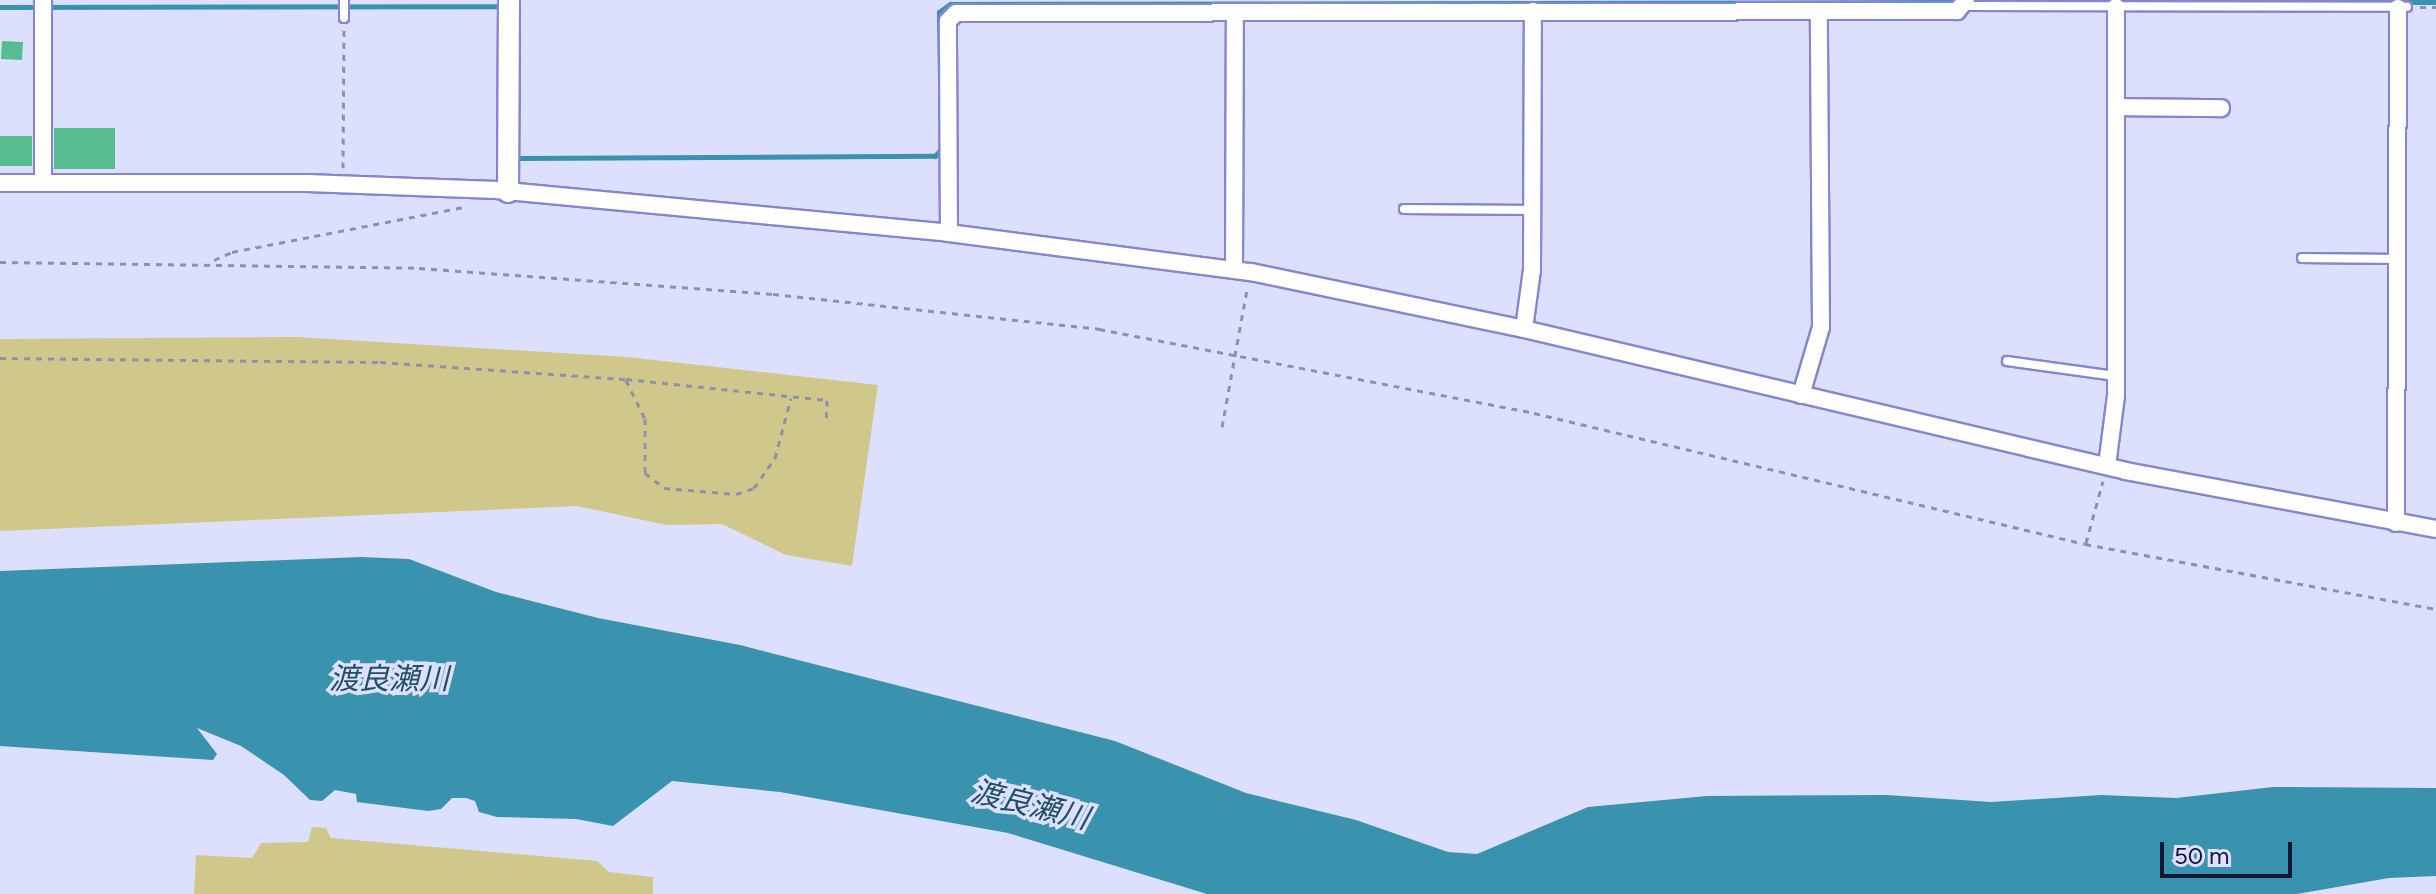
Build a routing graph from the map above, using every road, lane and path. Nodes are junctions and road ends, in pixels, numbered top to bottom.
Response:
1 (43, 0) edge
2 (344, 0) edge
3 (509, 0) edge
4 (1966, 3) edge
5 (2116, 7) junction
6 (2403, 7) junction
7 (2436, 7) edge
8 (1533, 11) junction
9 (1819, 11) junction
10 (1235, 12) junction
11 (344, 18) joint
12 (2117, 107) junction
13 (2221, 108) dead end
14 (43, 182) junction
15 (0, 183) edge
16 (343, 184) junction
17 (508, 192) junction
18 (473, 205) dead end
19 (1404, 209) dead end
20 (1533, 210) junction
21 (949, 233) junction
22 (2302, 258) dead end
23 (2398, 259) junction
24 (0, 262) edge
25 (210, 262) junction
26 (1234, 270) junction
27 (1247, 290) dead end
28 (1524, 329) junction
29 (1236, 352) junction
30 (0, 358) edge
31 (2007, 361) dead end
32 (2115, 376) junction
33 (626, 379) junction
34 (1801, 395) junction
35 (791, 398) junction
36 (826, 423) dead end
37 (1222, 427) dead end
38 (2107, 466) junction
39 (2396, 523) junction
40 (2436, 529) edge
41 (2085, 544) junction
42 (2436, 609) edge

1 - 14 street
2 - 11 lane
3 - 17 street
4 - 5 lane
4 - 9 street
5 - 6 lane
5 - 12 street
6 - 7 path
6 - 23 street
8 - 9 street
8 - 10 street
8 - 20 street
9 - 34 street
10 - 21 street
10 - 26 street
11 - 16 path
12 - 13 street
12 - 32 street
14 - 15 street
14 - 16 street
16 - 17 street
17 - 21 street
18 - 25 path
19 - 20 lane
20 - 28 street
21 - 26 street
22 - 23 lane
23 - 39 street
24 - 25 path
25 - 29 path
26 - 28 street
27 - 29 path
28 - 34 street
29 - 37 path
29 - 41 path
30 - 33 path
31 - 32 lane
32 - 38 street
33 - 35 path
33 - 35 path
34 - 38 street
35 - 36 path
38 - 39 street
38 - 41 path
39 - 40 street
41 - 42 path

